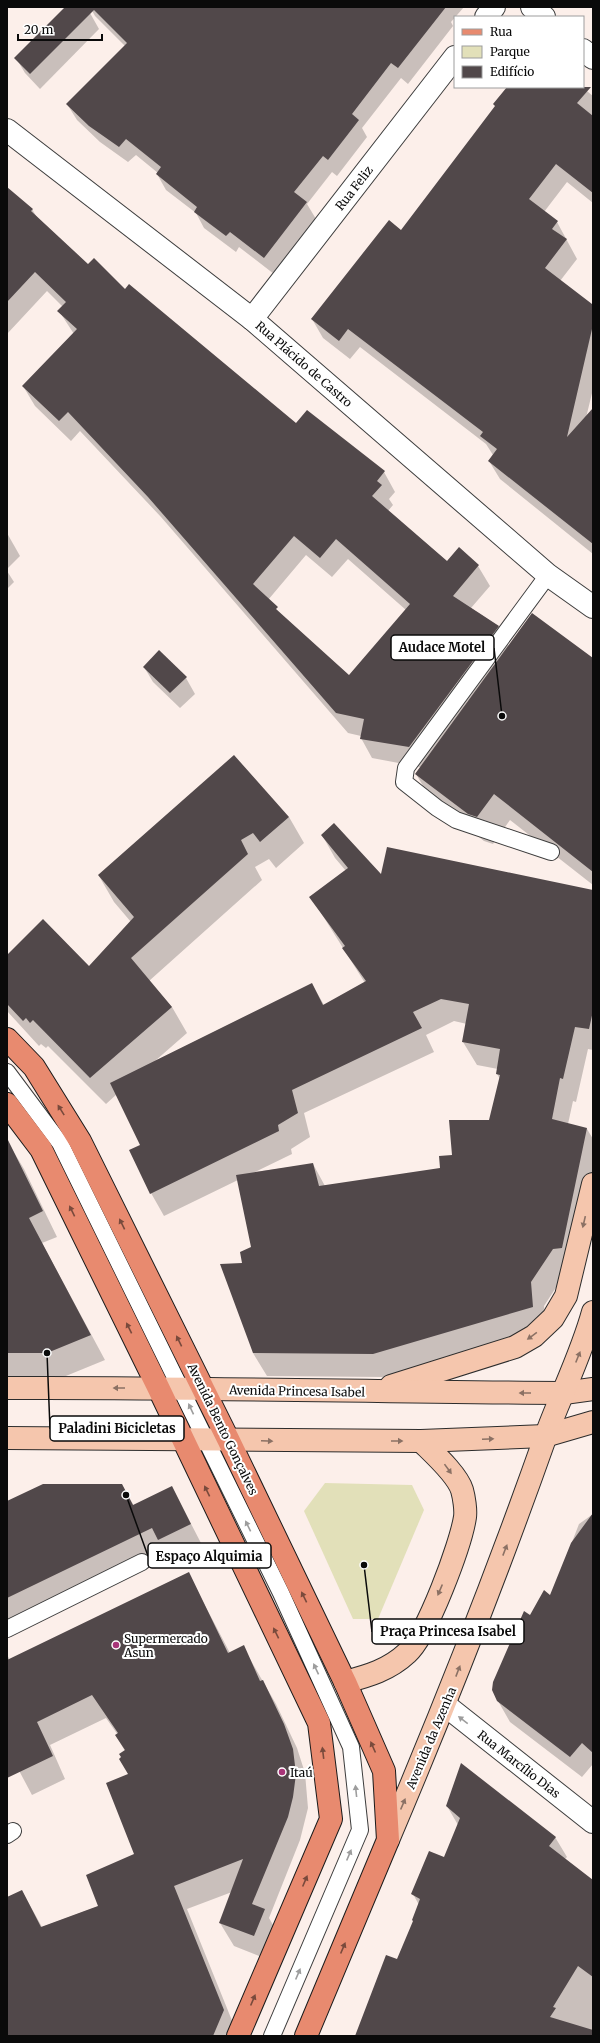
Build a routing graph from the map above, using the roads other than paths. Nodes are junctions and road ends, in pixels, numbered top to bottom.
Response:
1 (494, 7) edge
2 (532, 7) edge
3 (487, 16) edge
4 (543, 16) edge
5 (584, 51) edge
6 (454, 58) edge
7 (593, 58) edge
8 (7, 130) edge
9 (252, 319) junction
10 (548, 575) junction
11 (593, 607) edge
12 (551, 852) dead end
13 (7, 1039) edge
14 (7, 1072) edge
15 (7, 1104) edge
16 (593, 1184) edge
17 (593, 1312) edge
18 (158, 1387) junction
19 (7, 1388) edge
20 (181, 1388) junction
21 (203, 1388) junction
22 (593, 1389) edge
23 (370, 1392) junction
24 (564, 1393) junction
25 (593, 1422) edge
26 (545, 1436) junction
27 (7, 1438) edge
28 (205, 1438) junction
29 (182, 1439) junction
30 (228, 1439) junction
31 (421, 1441) junction
32 (142, 1562) dead end
33 (7, 1629) edge
34 (345, 1682) junction
35 (445, 1705) junction
36 (593, 1822) edge
37 (388, 1840) junction
38 (238, 2036) edge
39 (272, 2036) edge
40 (306, 2036) edge

1 - 3 street
2 - 4 street
5 - 7 street
6 - 9 street, Rua Feliz
8 - 9 street, Rua Plácido de Castro
9 - 10 street, Rua Plácido de Castro
10 - 11 street, Rua Plácido de Castro
10 - 12 lane
21 -> 13 main road, Avenida Bento Gonçalves
14 - 20 lane
18 -> 15 main road
16 -> 23 main road
24 -> 17 main road, Avenida da Azenha
18 -> 19 main road, Avenida Princesa Isabel
18 - 20 main road, Avenida Princesa Isabel
18 - 29 main road
20 - 21 main road, Avenida Princesa Isabel
28 -> 20 lane
21 - 23 main road, Avenida Princesa Isabel
21 - 30 main road, Avenida Bento Gonçalves
22 - 24 main road
24 -> 23 main road, Avenida Princesa Isabel
24 - 26 main road, Avenida da Azenha
25 - 26 main road
31 -> 26 main road
35 -> 26 main road, Avenida da Azenha
27 - 29 main road
28 - 29 main road
28 - 30 main road
39 -> 28 lane
38 -> 29 main road
30 -> 31 main road
34 -> 30 main road, Avenida Bento Gonçalves
31 -> 34 main road
32 - 33 lane
37 -> 34 main road, Avenida Bento Gonçalves
36 -> 35 street, Rua Marcílio Dias
37 -> 35 main road, Avenida da Azenha
40 -> 37 main road, Avenida da Azenha

